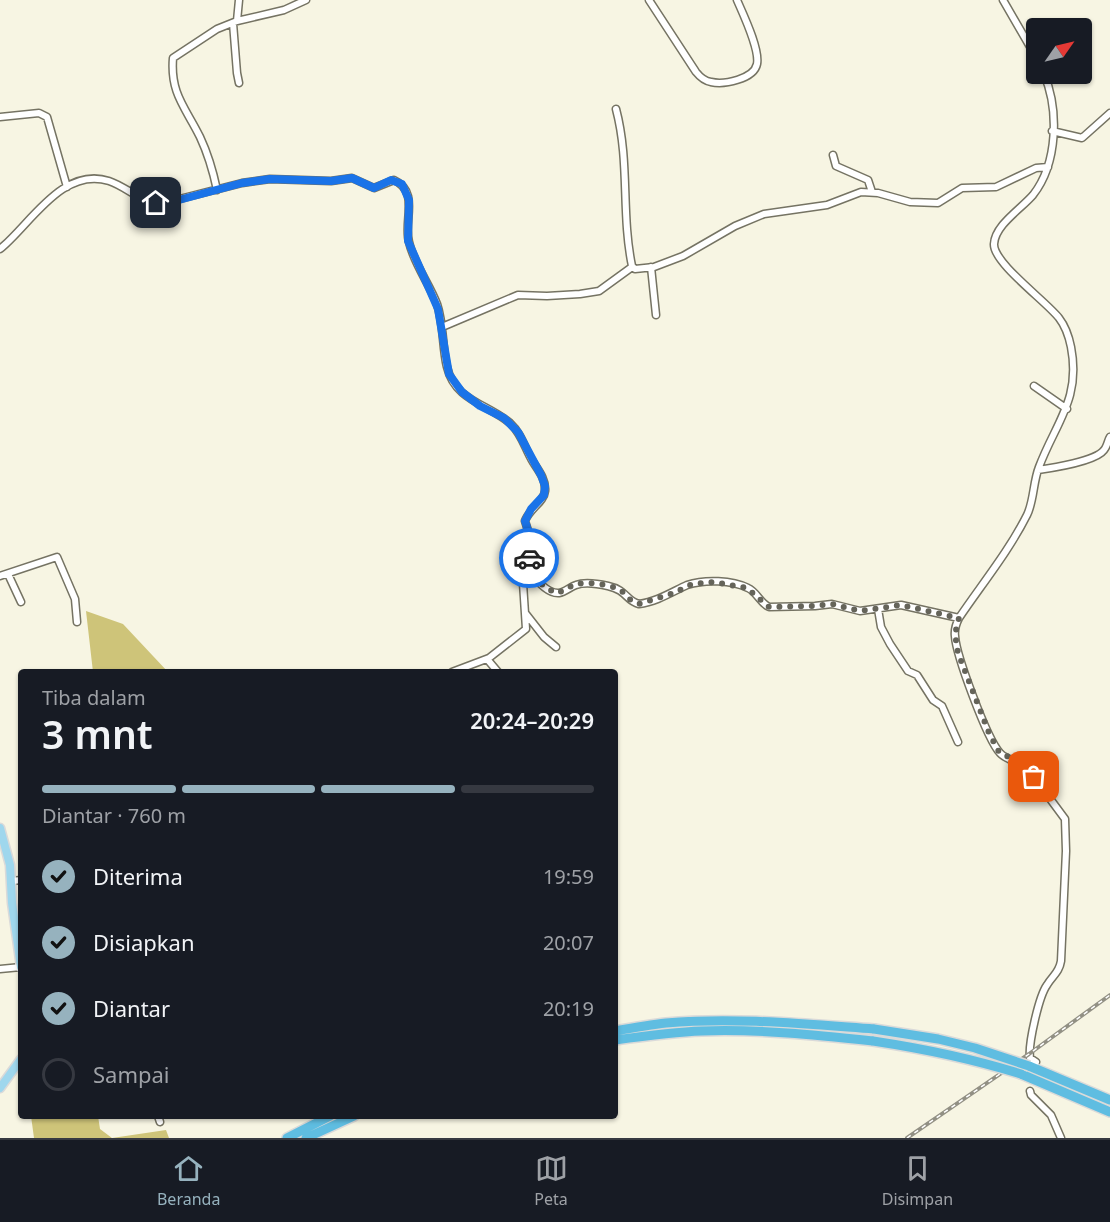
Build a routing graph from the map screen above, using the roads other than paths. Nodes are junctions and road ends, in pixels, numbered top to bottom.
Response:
1 (239, 0) edge
2 (306, 0) edge
3 (649, 0) edge
4 (737, 0) edge
5 (1003, 0) edge
6 (235, 22) junction
7 (1026, 40) edge
8 (239, 83) dead end
9 (1047, 84) edge
10 (616, 109) dead end
11 (1110, 113) edge
12 (0, 117) edge
13 (1052, 131) junction
14 (832, 155) dead end
15 (1048, 167) junction
16 (67, 187) junction
17 (217, 190) junction
18 (872, 192) junction
19 (0, 249) edge
20 (632, 267) junction
21 (651, 267) junction
22 (656, 315) dead end
23 (442, 327) junction
24 (1034, 386) dead end
25 (1067, 409) junction
26 (1110, 436) edge
27 (1038, 470) junction
28 (527, 567) junction
29 (8, 573) junction
30 (0, 576) edge
31 (21, 602) dead end
32 (878, 609) junction
33 (524, 611) junction
34 (959, 618) junction
35 (77, 622) dead end
36 (556, 647) dead end
37 (487, 659) junction
38 (460, 669) edge
39 (495, 669) edge
40 (958, 742) dead end
41 (0, 828) edge
42 (16, 881) edge
43 (18, 946) edge
44 (18, 967) edge
45 (0, 969) edge
46 (618, 1031) edge
47 (618, 1040) edge
48 (18, 1063) edge
49 (1032, 1064) junction
50 (0, 1088) edge
51 (1030, 1091) dead end
52 (1110, 1100) edge
53 (1110, 1112) edge
54 (324, 1119) edge
55 (347, 1119) edge
56 (287, 1138) edge
57 (306, 1138) edge
58 (1061, 1138) edge

1 - 6 street
2 - 6 street
3 - 4 street
5 - 7 street
6 - 8 street
6 - 17 street
9 - 13 street
10 - 20 street
11 - 13 street
12 - 16 street
13 - 15 street
14 - 18 street
15 - 18 street
15 - 25 street
16 - 17 street
16 - 19 street
17 - 23 street
18 - 21 street
20 - 21 street
20 - 23 street
21 - 22 street
23 - 28 street
24 - 25 street
25 - 27 street
26 - 27 street
27 - 34 street
28 - 32 street
28 - 33 street
29 - 30 street
29 - 31 street
29 - 35 street
32 - 34 street
32 - 40 street
33 - 36 street
33 - 37 street
34 - 49 street
37 - 38 street
37 - 39 street
41 - 42 main road
42 - 43 main road
44 - 45 street
46 - 49 highway, bridge
47 - 53 highway, bridge
48 - 50 main road
49 - 52 highway
51 - 58 street
54 - 56 highway
55 - 57 highway

